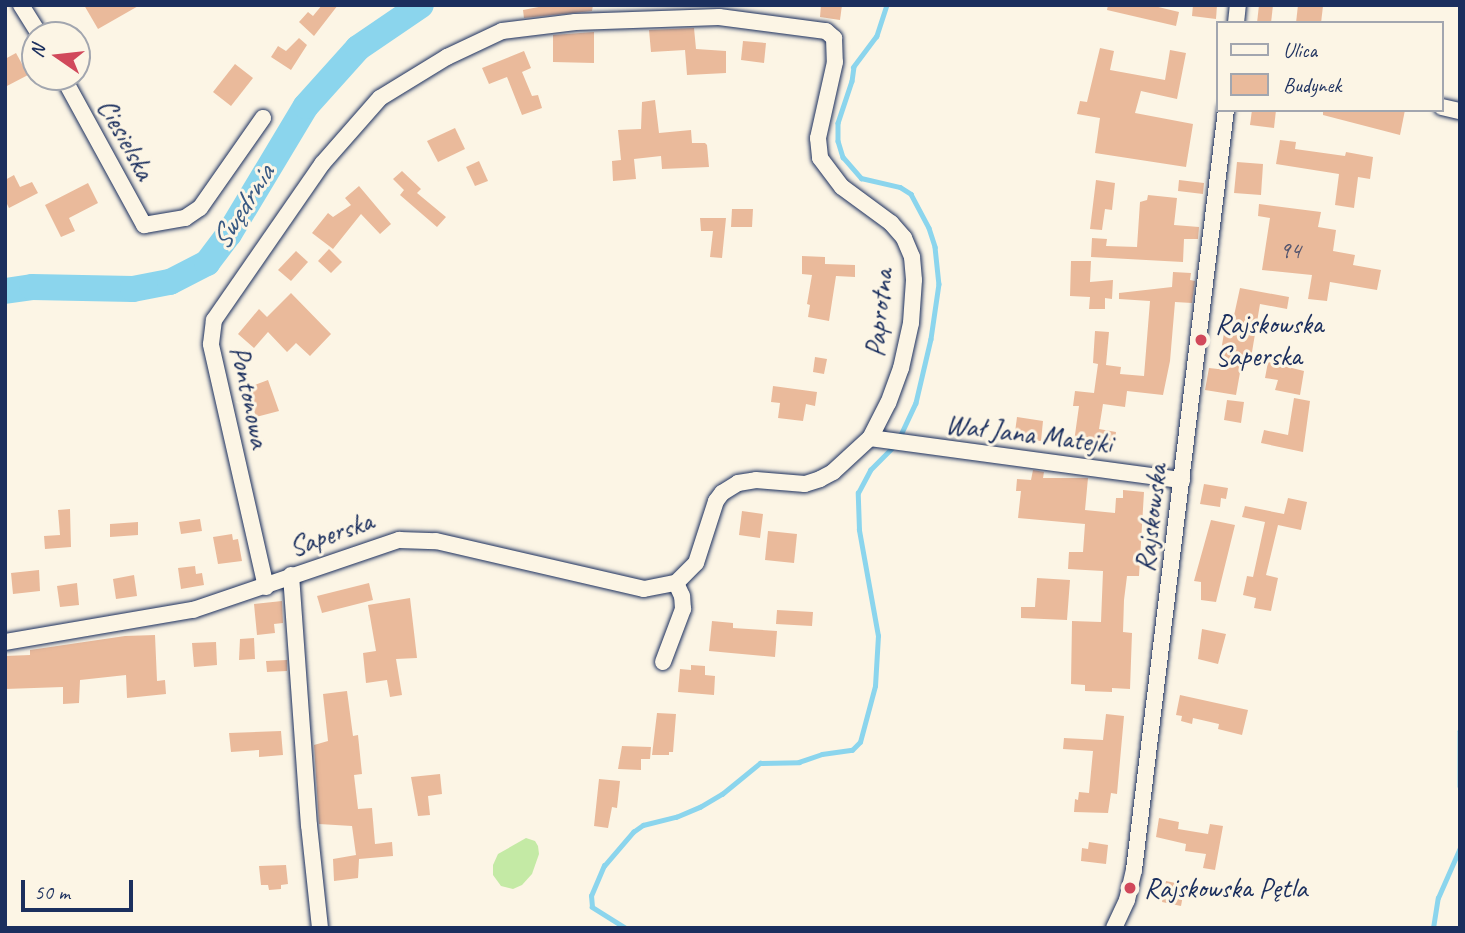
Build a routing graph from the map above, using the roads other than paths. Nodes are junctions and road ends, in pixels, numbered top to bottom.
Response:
1 (21, 5) edge
2 (31, 21) edge
3 (447, 57) joint
4 (71, 91) edge
5 (1226, 112) edge
6 (263, 118) dead end
7 (877, 439) junction
8 (1182, 480) junction
9 (291, 575) junction
10 (676, 583) junction
11 (266, 587) junction
12 (5, 642) edge
13 (663, 662) dead end
14 (320, 928) edge
15 (1114, 928) edge

1 - 2 street
3 - 7 street, Paprotna
3 - 11 street, Pontonowa
4 - 6 street, Ciesielska
5 - 8 street, Rajskowska
7 - 8 street, Wał Jana Matejki
7 - 10 street
8 - 15 street, Rajskowska
9 - 10 street, Saperska
9 - 11 street, Saperska
9 - 14 street
10 - 13 street
11 - 12 street, Saperska

